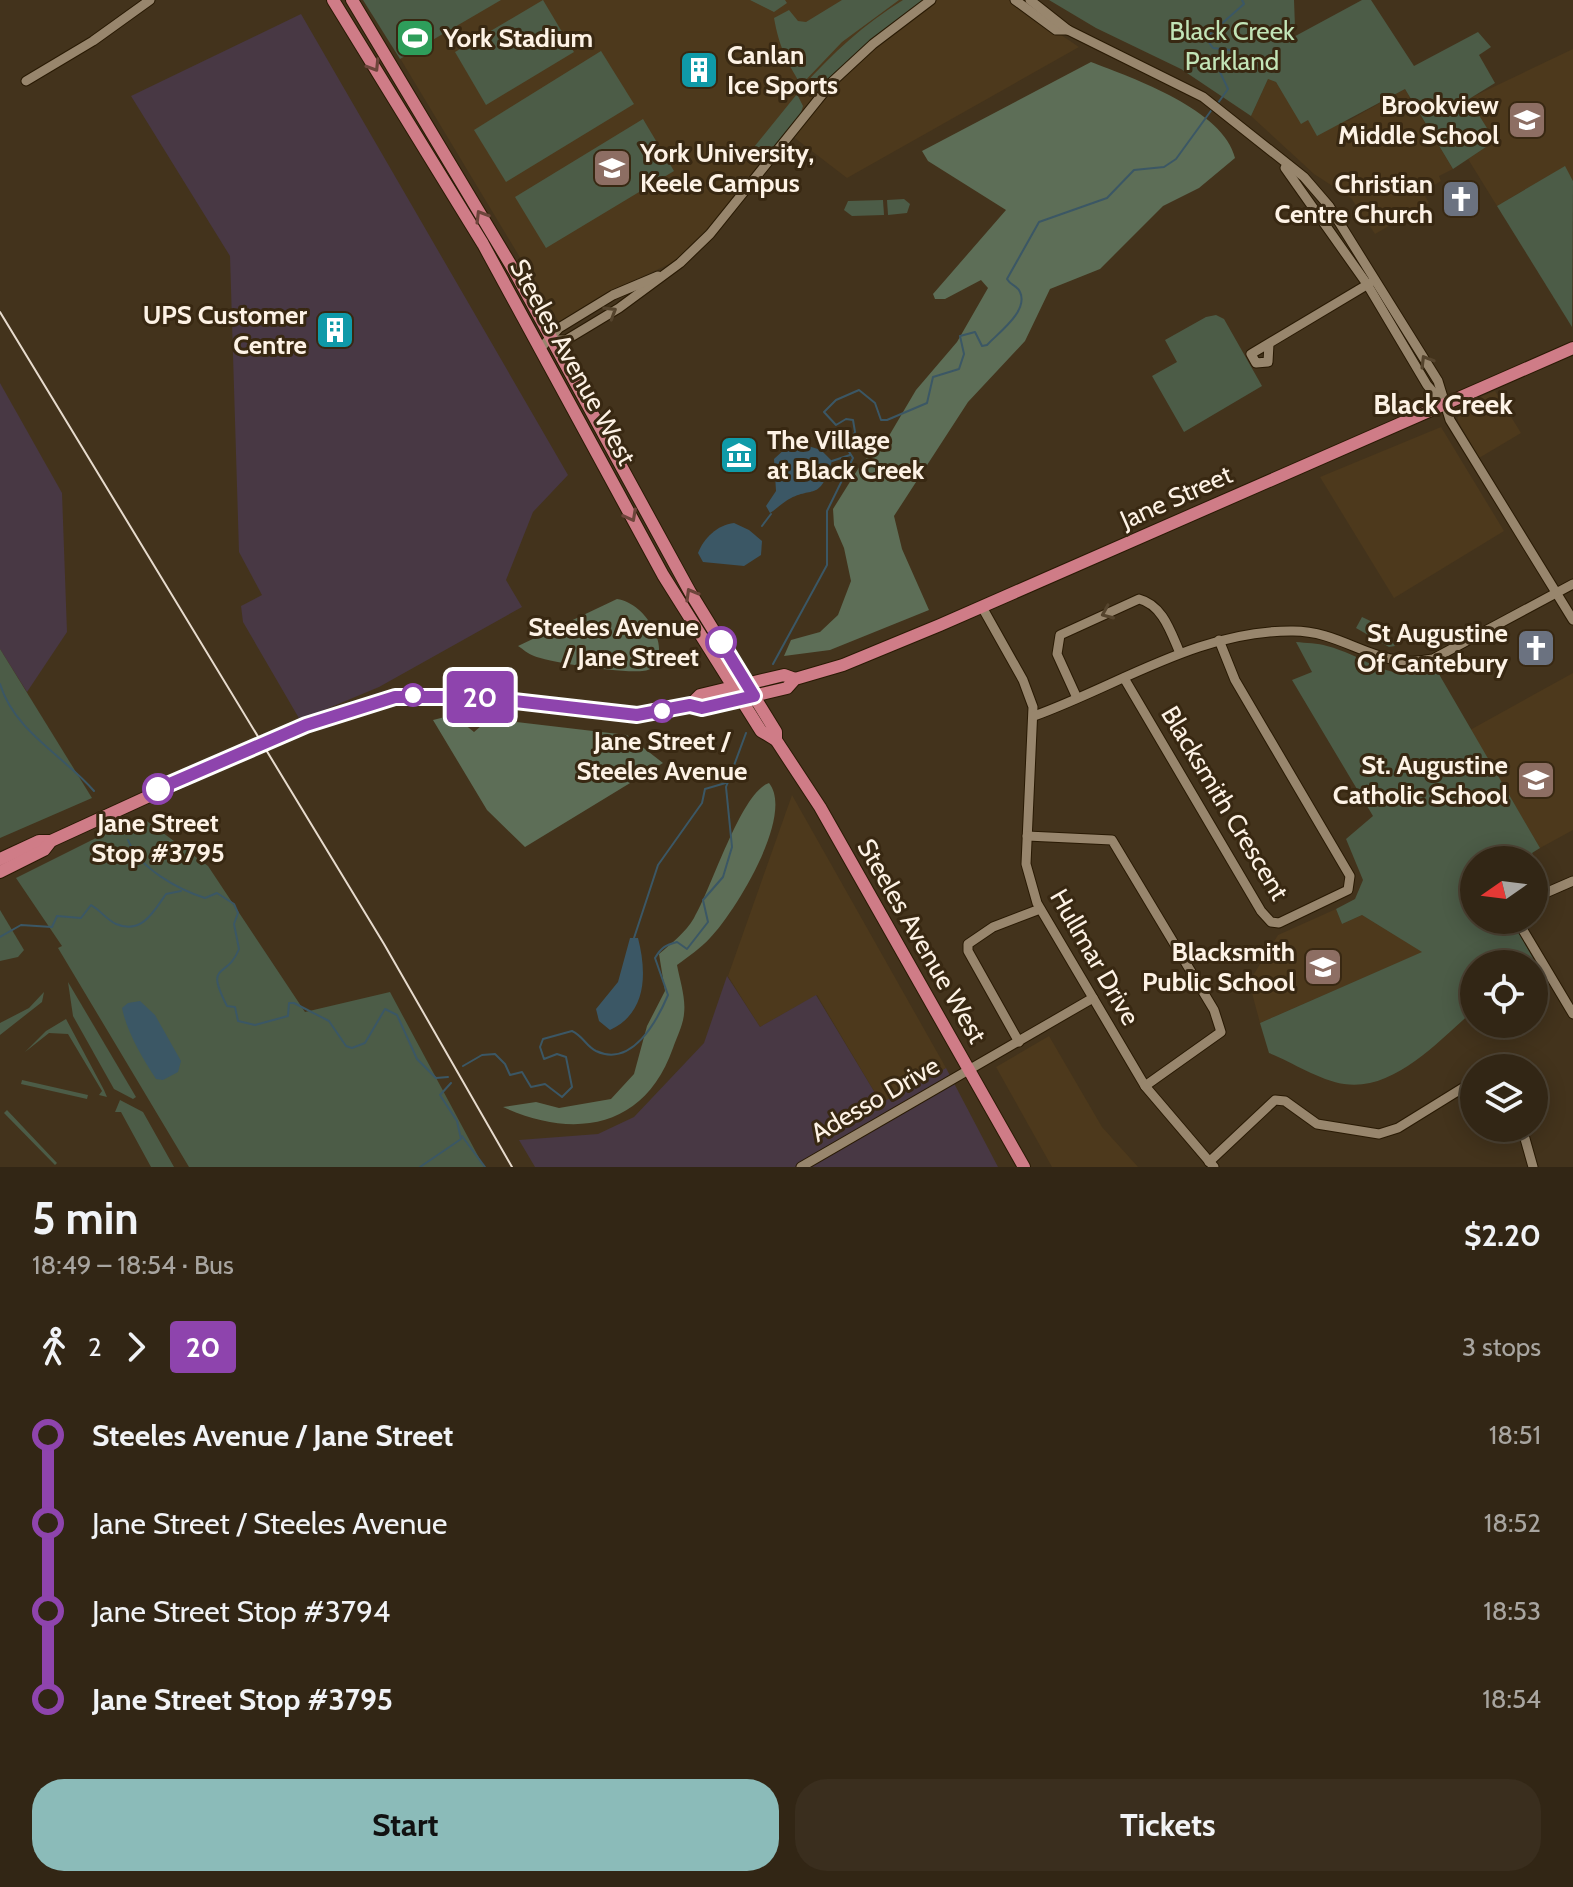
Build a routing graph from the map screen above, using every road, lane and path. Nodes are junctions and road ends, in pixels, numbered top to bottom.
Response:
1 (150, 0) edge
2 (333, 0) edge
3 (352, 0) edge
4 (931, 0) edge
5 (1015, 0) edge
6 (1030, 0) edge
7 (1068, 30) junction
8 (26, 81) dead end
9 (1372, 282) junction
10 (551, 340) junction
11 (1269, 344) dead end
12 (1573, 348) edge
13 (540, 349) junction
14 (1443, 404) junction
15 (620, 463) junction
16 (607, 470) junction
17 (1573, 584) edge
18 (1557, 593) junction
19 (982, 607) junction
20 (1573, 620) edge
21 (1219, 640) junction
22 (1180, 653) junction
23 (1124, 678) junction
24 (743, 692) junction
25 (1077, 698) junction
26 (1034, 716) junction
27 (1027, 836) junction
28 (51, 841) junction
29 (0, 859) edge
30 (0, 872) edge
31 (1573, 881) edge
32 (1548, 892) edge
33 (1040, 909) junction
34 (1525, 934) edge
35 (1093, 998) junction
36 (1573, 1014) edge
37 (1019, 1042) junction
38 (970, 1070) junction
39 (1145, 1086) junction
40 (1460, 1090) edge
41 (1526, 1142) edge
42 (1211, 1164) edge
43 (801, 1167) edge
44 (1024, 1167) edge
45 (1533, 1167) edge

1 - 8 street
2 -> 13 main road, Steeles Avenue West
10 -> 3 main road, Steeles Avenue West
4 - 10 street
5 - 7 street
6 - 7 street
7 - 9 street
9 - 11 street
9 - 14 street
10 - 13 street
10 - 15 main road, Steeles Avenue West
12 - 14 main road, Jane Street
13 - 16 main road, Steeles Avenue West
14 - 18 street
14 - 19 main road, Jane Street
15 - 16 main road
24 -> 15 main road, Steeles Avenue West
16 -> 24 main road, Steeles Avenue West
17 - 18 street
18 - 20 street
18 - 21 street
19 - 24 main road, Jane Street
19 - 26 street, Hullmar Drive
21 - 22 street
21 - 23 street, Blacksmith Crescent
22 - 23 street
22 -> 25 street
23 - 25 street
24 - 28 main road, Jane Street
24 - 38 main road, Steeles Avenue West
25 - 26 street
26 - 27 street, Hullmar Drive
27 - 33 street, Hullmar Drive
27 - 39 street
28 - 29 main road, Jane Street
28 - 30 main road, Jane Street
31 - 32 street
33 - 35 street, Hullmar Drive
33 - 37 street
34 - 36 street
35 - 37 street, Adesso Drive
35 - 39 street, Hullmar Drive
37 - 38 street, Adesso Drive
38 - 43 street, Adesso Drive
38 - 44 main road, Steeles Avenue West
39 - 42 street, Hullmar Drive
40 - 42 street
41 - 45 street

